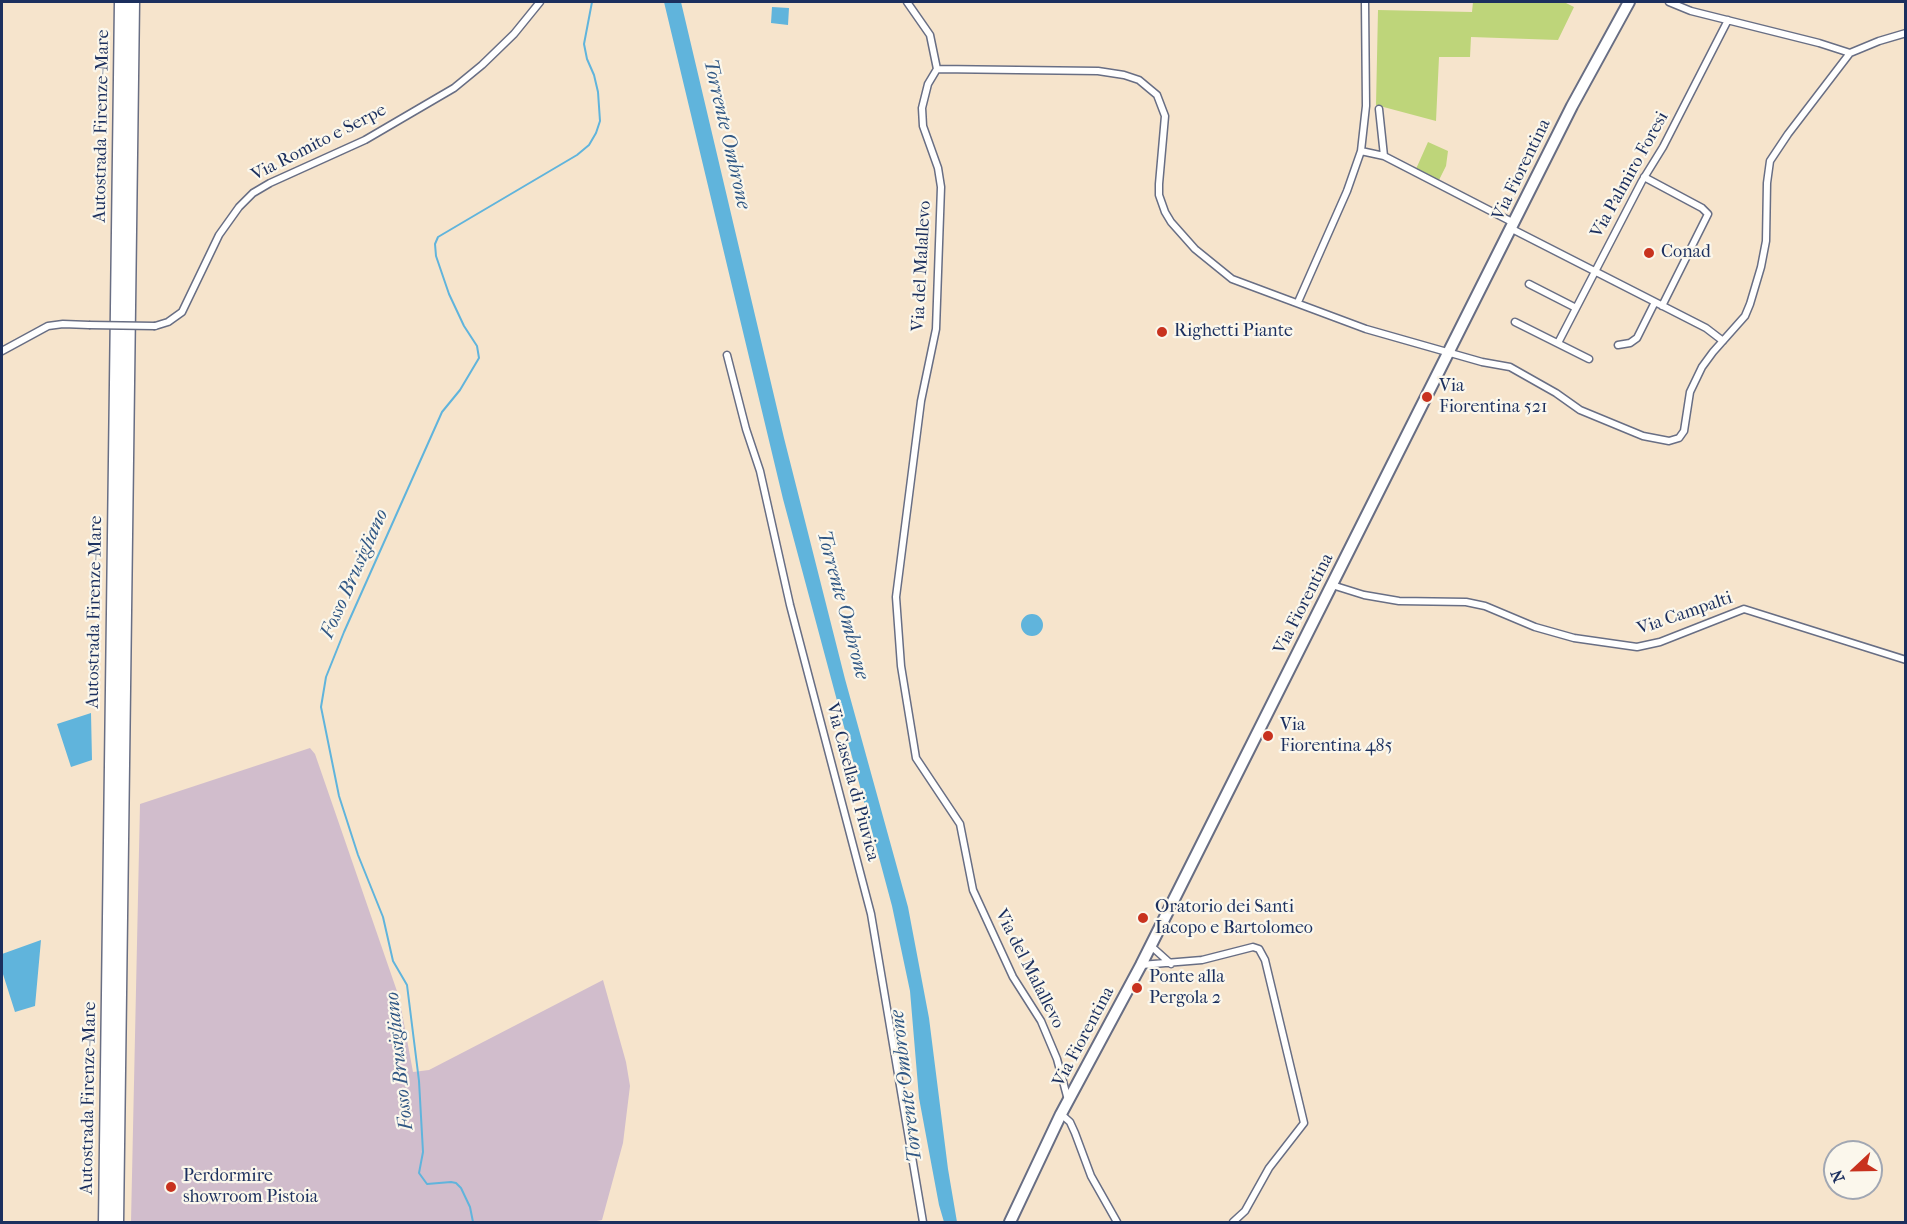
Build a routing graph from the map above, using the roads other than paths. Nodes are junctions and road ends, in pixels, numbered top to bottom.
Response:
1 (121, 2) edge
2 (133, 2) edge
3 (540, 2) edge
4 (907, 2) edge
5 (1365, 2) edge
6 (1629, 2) edge
7 (1669, 2) edge
8 (1728, 20) junction
9 (1905, 33) edge
10 (1850, 53) junction
11 (937, 69) junction
12 (1379, 109) dead end
13 (1361, 151) junction
14 (1384, 156) junction
15 (1644, 177) junction
16 (1513, 226) junction
17 (1595, 272) junction
18 (1529, 284) dead end
19 (1298, 302) junction
20 (1658, 304) junction
21 (1576, 308) junction
22 (1515, 322) dead end
23 (1723, 341) junction
24 (1558, 344) junction
25 (1618, 345) dead end
26 (2, 351) edge
27 (1449, 352) junction
28 (727, 355) dead end
29 (1588, 359) dead end
30 (1332, 585) junction
31 (1905, 660) edge
32 (1151, 946) junction
33 (1171, 964) junction
34 (1141, 965) junction
35 (1068, 1101) junction
36 (1061, 1114) junction
37 (105, 1222) edge
38 (117, 1222) edge
39 (922, 1222) edge
40 (1010, 1222) edge
41 (1117, 1222) edge
42 (1233, 1222) edge

1 - 37 highway, Autostrada Firenze-Mare
2 - 38 highway, Autostrada Firenze-Mare
3 - 26 street, Via Romito e Serpe, bridge
4 - 11 street
5 - 13 street
6 - 16 main road, Via Fiorentina
7 - 8 street
8 - 10 street
8 - 15 street, Via Palmiro Foresi
9 - 10 street
10 - 23 street
11 - 19 street
11 - 35 street, Via del Malallevo
12 - 14 street
13 - 14 street
13 - 19 street
14 - 16 street
15 - 17 street, Via Palmiro Foresi
15 - 20 street
16 - 17 street
16 - 27 main road, Via Fiorentina
17 - 20 street
17 - 21 street, Via Palmiro Foresi
18 - 21 street
19 - 27 street
20 - 23 street
20 - 25 street
21 - 24 street, Via Palmiro Foresi
22 - 24 street
23 - 27 street
24 - 29 street
27 - 30 main road, Via Fiorentina
28 - 39 street, Via Casella di Piuvica
30 - 31 street, Via Campalti
30 - 32 main road, Via Fiorentina
32 - 33 street
32 - 34 main road, Via Fiorentina
33 - 34 street
33 - 42 street
34 - 35 main road, Via Fiorentina
35 - 36 main road, Via Fiorentina
36 - 40 main road, Via Fiorentina
36 - 41 street

